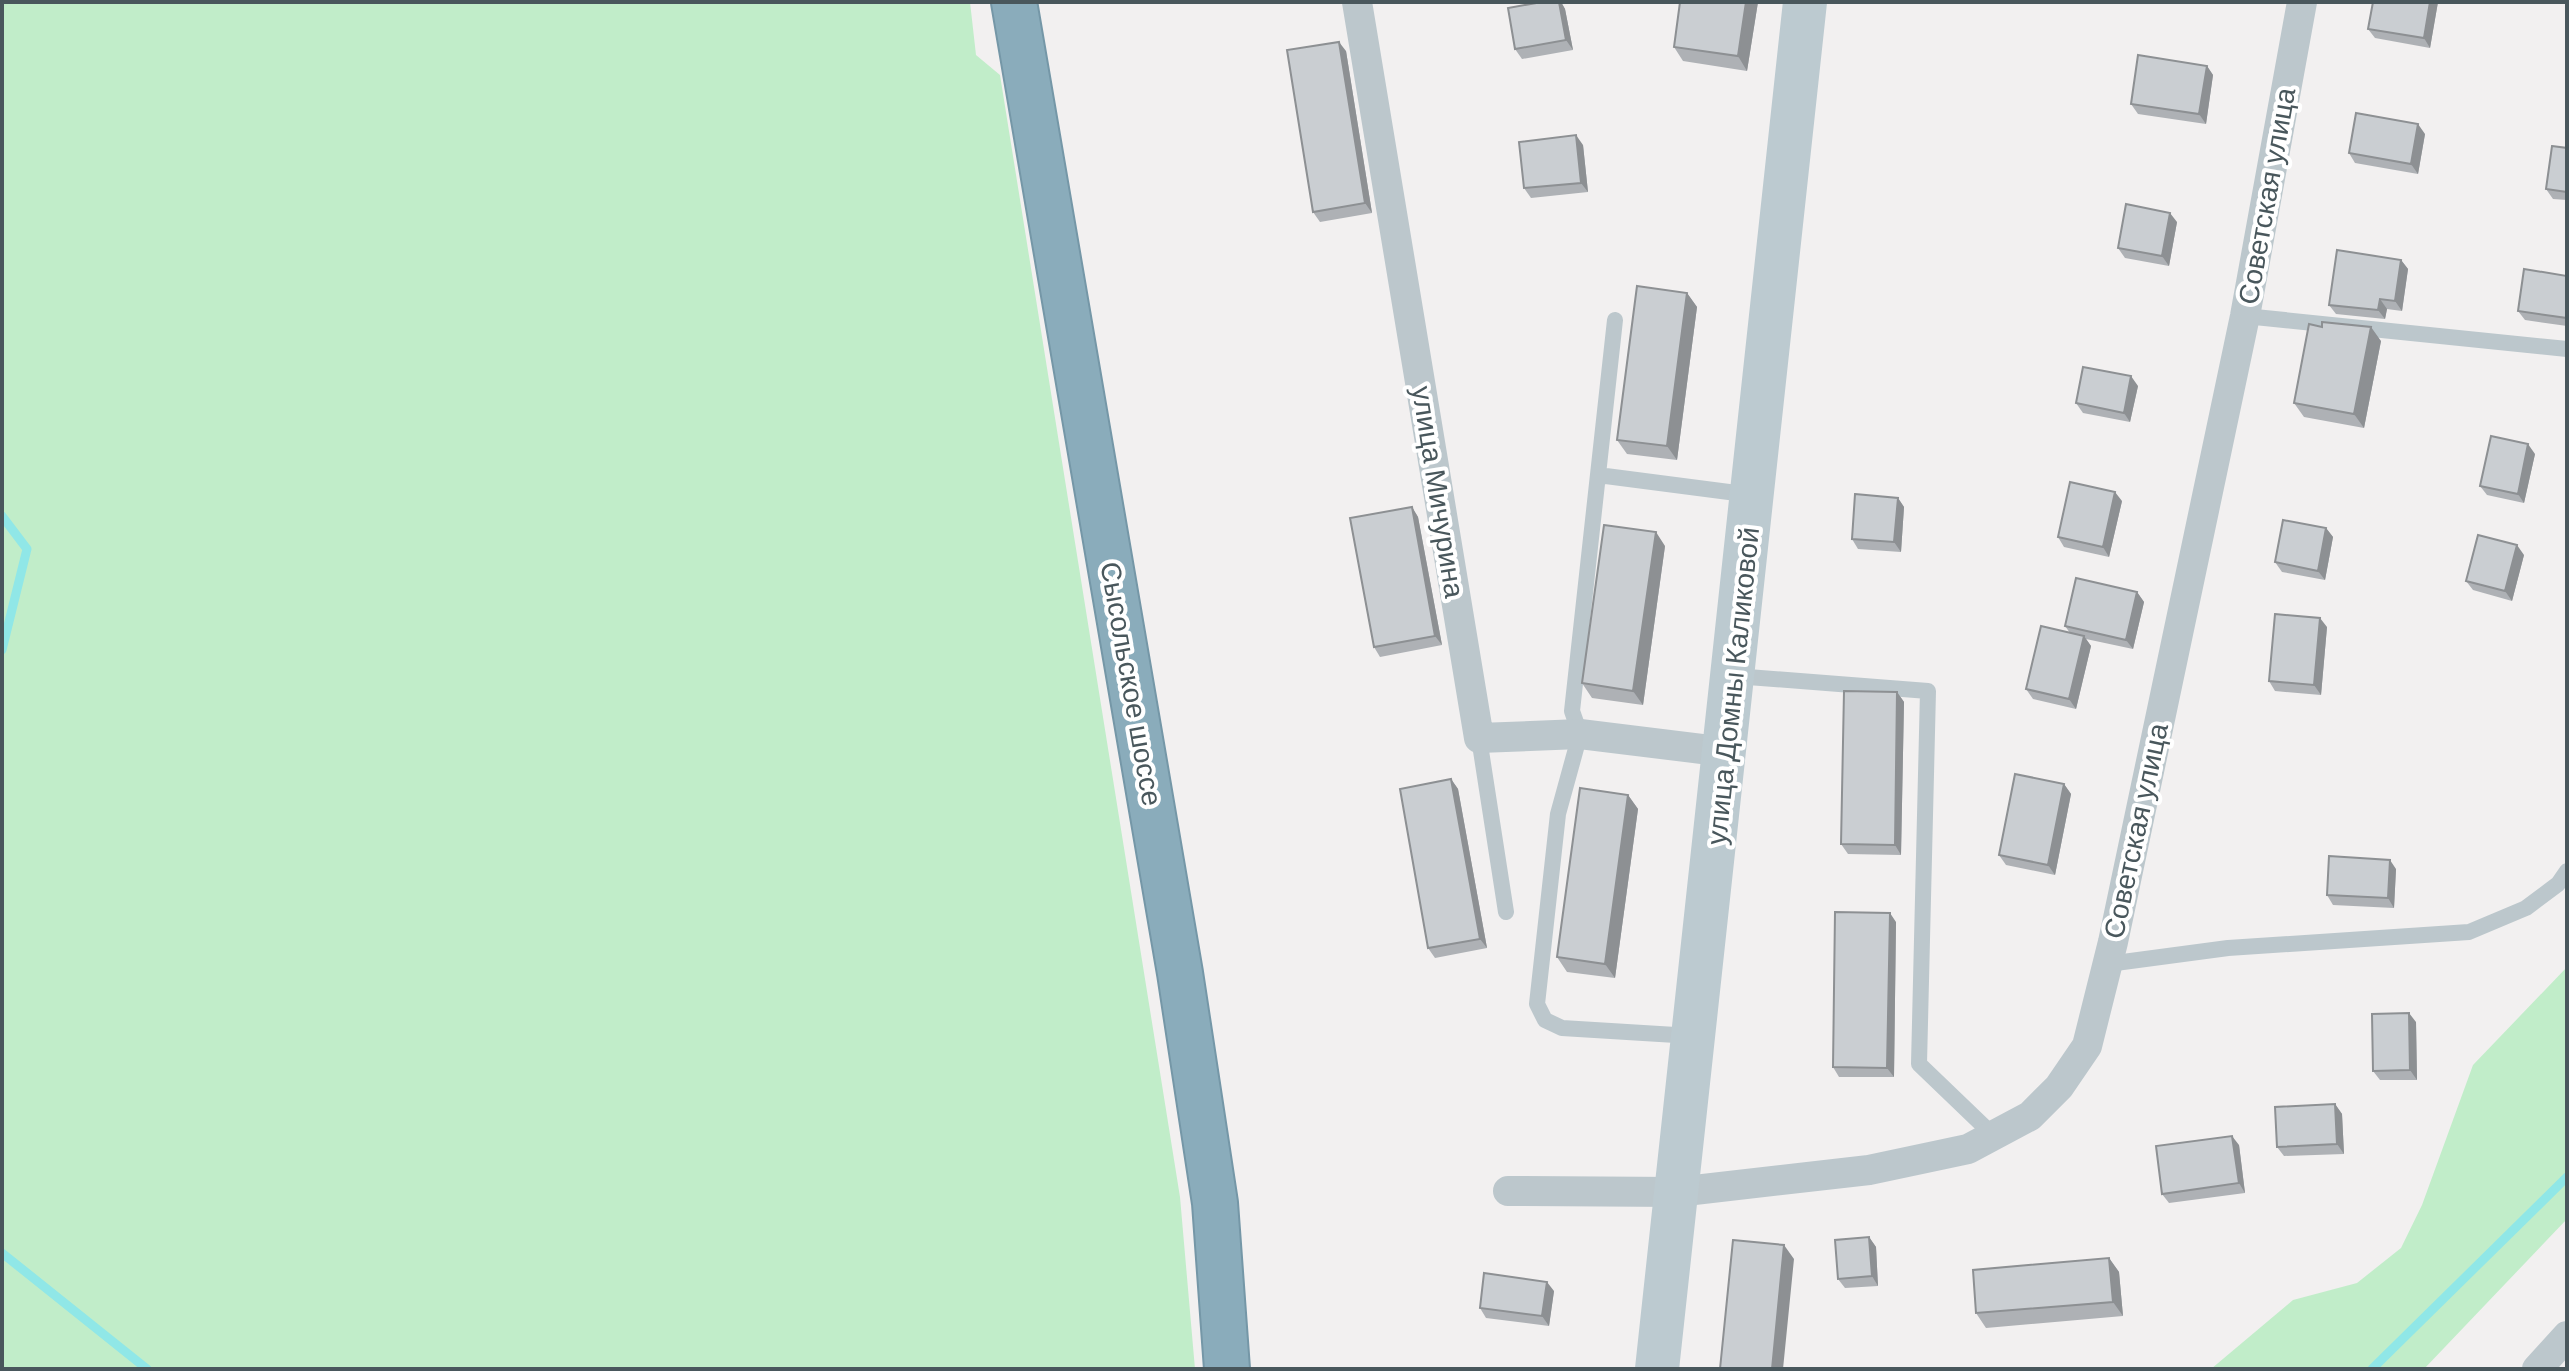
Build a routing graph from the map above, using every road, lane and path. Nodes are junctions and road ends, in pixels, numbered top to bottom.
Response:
1 (1014, 2) edge
2 (1357, 2) edge
3 (1805, 2) edge
4 (2302, 2) edge
5 (2245, 316) junction
6 (1615, 320) dead end
7 (2567, 349) edge
8 (1598, 475) junction
9 (1753, 495) junction
10 (1734, 675) junction
11 (1580, 734) junction
12 (1479, 738) junction
13 (1726, 752) junction
14 (2567, 871) edge
15 (1506, 912) dead end
16 (2108, 964) junction
17 (1695, 1036) junction
18 (1994, 1136) junction
19 (1508, 1191) dead end
20 (1677, 1192) junction
21 (2567, 1336) edge
22 (1227, 1369) edge
23 (1657, 1369) edge
24 (2537, 1369) edge

1 - 22 highway, Сысольское шоссе
2 - 12 street, улица Мичурина
3 - 9 main road, улица Домны Каликовой
4 - 5 street, Советская улица
5 - 7 lane
5 - 16 street, Советская улица
6 - 8 lane
8 - 9 lane
8 - 11 lane
9 - 10 main road, улица Домны Каликовой
10 - 13 main road, улица Домны Каликовой
10 - 18 lane
11 - 12 street
11 - 13 street
11 - 17 lane
12 - 15 lane
13 - 17 main road, улица Домны Каликовой
14 - 16 lane
16 - 18 street, Советская улица
17 - 20 main road, улица Домны Каликовой
18 - 20 street, Советская улица
19 - 20 street, Советская улица
20 - 23 main road, улица Домны Каликовой
21 - 24 street

